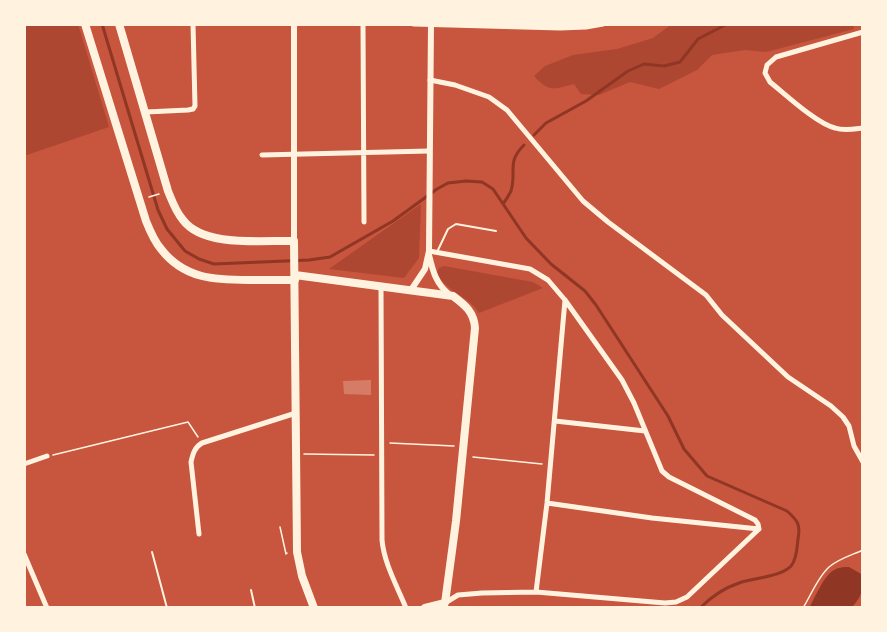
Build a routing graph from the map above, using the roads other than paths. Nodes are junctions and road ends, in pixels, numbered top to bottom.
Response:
1 (85, 24) edge
2 (119, 24) edge
3 (194, 24) edge
4 (294, 24) edge
5 (363, 24) edge
6 (414, 24) edge
7 (431, 24) edge
8 (603, 24) edge
9 (860, 24) edge
10 (862, 33) edge
11 (430, 80) junction
12 (146, 112) junction
13 (863, 128) edge
14 (429, 151) junction
15 (364, 152) junction
16 (294, 154) junction
17 (262, 155) dead end
18 (364, 222) dead end
19 (496, 231) dead end
20 (294, 241) junction
21 (429, 251) junction
22 (437, 253) junction
23 (295, 274) junction
24 (438, 284) junction
25 (381, 286) junction
26 (411, 290) junction
27 (430, 293) junction
28 (453, 296) junction
29 (565, 300) junction
30 (296, 413) junction
31 (555, 421) junction
32 (645, 431) junction
33 (46, 456) road end
34 (863, 462) edge
35 (24, 464) edge
36 (547, 504) junction
37 (759, 529) junction
38 (199, 534) dead end
39 (152, 552) dead end
40 (24, 554) edge
41 (251, 590) dead end
42 (536, 592) junction
43 (445, 605) edge
44 (47, 608) edge
45 (167, 608) edge
46 (255, 608) edge
47 (314, 608) edge
48 (406, 608) edge
49 (425, 608) edge

1 - 23 main road
2 - 12 main road
3 - 12 street
4 - 16 street
5 - 15 street
6 - 7 street
7 - 8 street
7 - 11 street
9 - 10 street
10 - 13 street
11 - 14 street
11 - 34 street
12 - 20 main road
14 - 15 street
14 - 21 street
15 - 16 street
15 - 18 street
16 - 17 street
16 - 20 street
19 - 22 lane
20 - 23 main road
21 - 22 street
21 - 24 street
21 - 26 street
22 - 29 street
23 - 25 main road
23 - 30 main road
24 - 27 street
24 - 28 street
25 - 26 main road
25 - 48 street
26 - 27 main road
27 - 28 main road
28 - 43 main road
29 - 31 street
29 - 32 street
30 - 38 street
30 - 47 main road
31 - 32 street
31 - 36 street
32 - 37 street
33 - 35 street
36 - 37 street
36 - 42 street
37 - 42 street
39 - 45 lane
40 - 44 street
41 - 46 lane
42 - 43 street
43 - 49 main road

